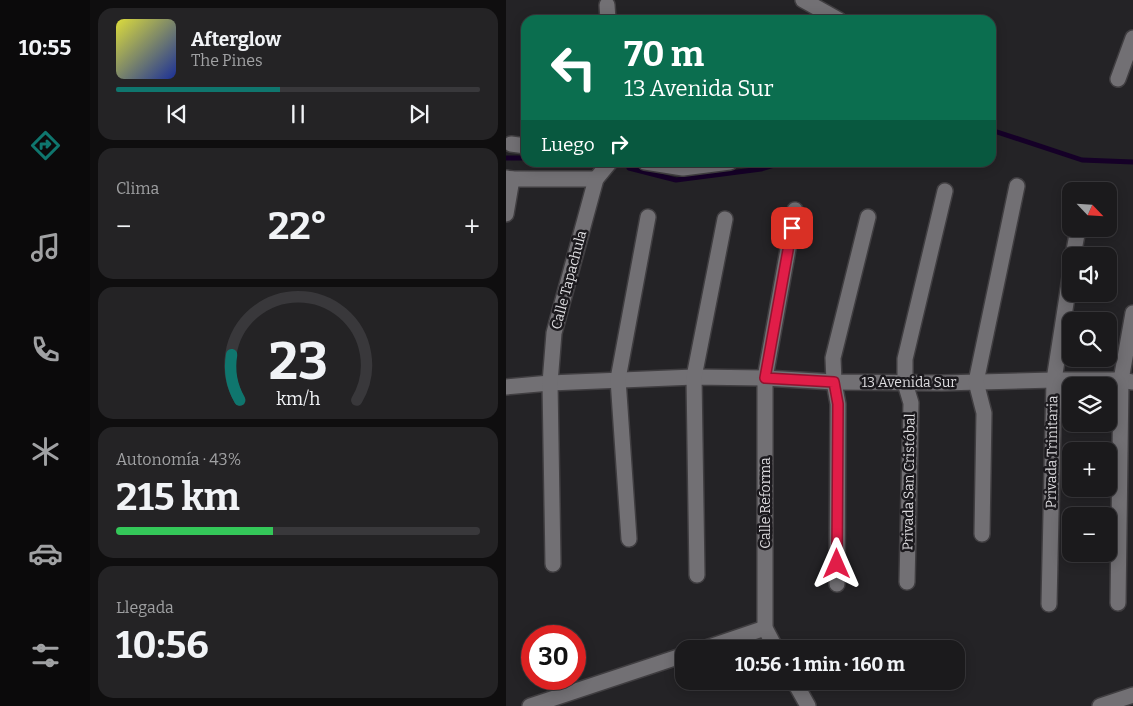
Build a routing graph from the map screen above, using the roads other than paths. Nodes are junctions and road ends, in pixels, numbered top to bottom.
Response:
1 (803, 0) edge
2 (830, 15) edge
3 (1133, 38) edge
4 (1118, 79) dead end
5 (606, 167) edge
6 (509, 178) edge
7 (596, 179) junction
8 (1018, 186) dead end
9 (945, 191) dead end
10 (795, 210) dead end
11 (506, 214) edge
12 (648, 217) dead end
13 (868, 217) dead end
14 (725, 218) dead end
15 (1066, 302) edge
16 (1133, 313) edge
17 (694, 377) junction
18 (765, 378) junction
19 (618, 379) junction
20 (1054, 380) junction
21 (1127, 381) edge
22 (834, 382) junction
23 (976, 382) junction
24 (550, 383) junction
25 (906, 383) junction
26 (506, 387) edge
27 (982, 534) dead end
28 (629, 539) dead end
29 (553, 564) dead end
30 (697, 575) dead end
31 (907, 582) dead end
32 (837, 584) dead end
33 (1118, 603) dead end
34 (1050, 604) dead end
35 (765, 628) junction
36 (730, 640) edge
37 (771, 640) edge
38 (675, 658) edge
39 (799, 690) edge
40 (1133, 695) edge
41 (530, 706) edge
42 (808, 706) edge
43 (1100, 706) edge

1 - 2 street
3 - 4 street
5 - 7 street
6 - 7 street
6 - 11 street
7 - 24 street, Calle Tapachula
8 - 23 street
9 - 25 street, Privada San Cristóbal
10 - 18 street, Calle Reforma
12 - 19 street
13 - 22 street
14 - 17 street
15 - 20 street, Privada Trinitaria
16 - 21 street
17 - 18 street, 13 Avenida Sur
17 - 19 street, 13 Avenida Sur
17 - 30 street
18 - 22 street, 13 Avenida Sur
18 - 35 street, Calle Reforma
19 - 24 street, 13 Avenida Sur
19 - 28 street
20 - 21 street, 13 Avenida Sur
20 - 23 street, 13 Avenida Sur
20 - 34 street, Privada Trinitaria
21 - 33 street
22 - 25 street, 13 Avenida Sur
22 - 32 street
23 - 25 street, 13 Avenida Sur
23 - 27 street
24 - 26 street, 13 Avenida Sur
24 - 29 street, Calle Tapachula
25 - 31 street, Privada San Cristóbal
35 - 36 street
35 - 37 street
38 - 41 street
39 - 42 street
40 - 43 street

